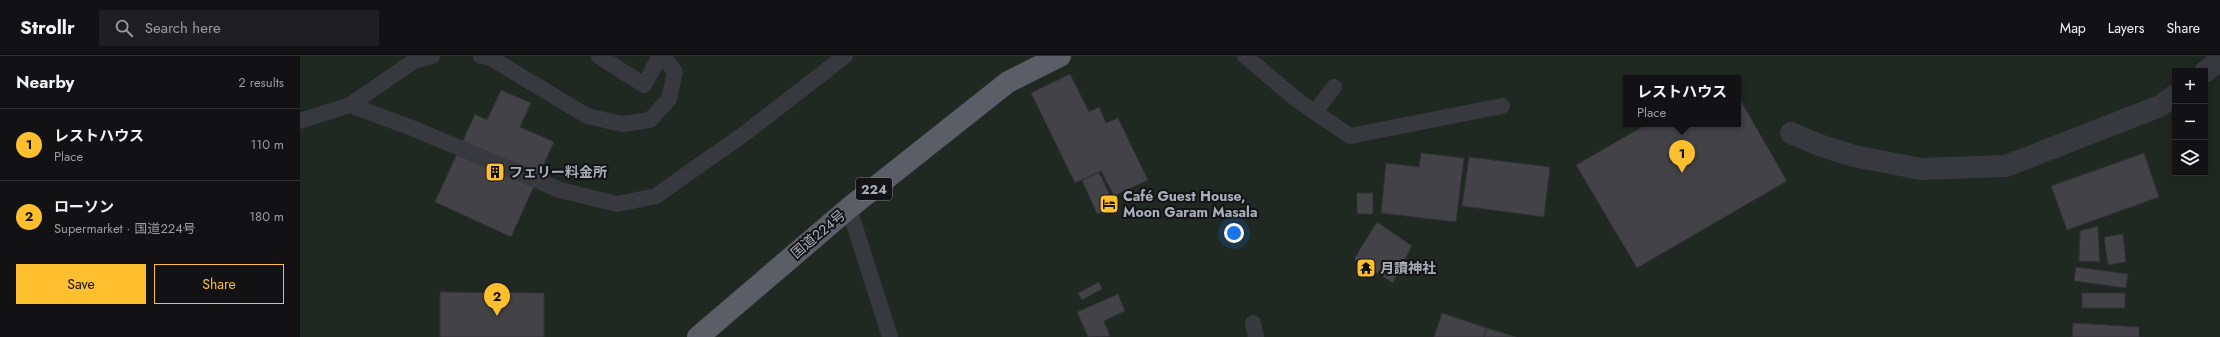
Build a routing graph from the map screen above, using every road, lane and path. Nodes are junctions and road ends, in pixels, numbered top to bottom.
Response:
1 (432, 56) edge
2 (481, 56) edge
3 (599, 56) edge
4 (662, 56) edge
5 (846, 56) edge
6 (1060, 56) edge
7 (1245, 56) edge
8 (2220, 60) edge
9 (2208, 70) edge
10 (1334, 87) dead end
11 (2172, 97) edge
12 (350, 105) junction
13 (1502, 106) dead end
14 (1315, 112) junction
15 (300, 121) edge
16 (1791, 133) dead end
17 (848, 208) junction
18 (698, 337) edge
19 (890, 337) edge

1 - 12 lane
2 - 4 lane
3 - 4 lane
5 - 12 lane
6 - 17 highway, 国道224号 / 224
7 - 14 lane
8 - 9 street
10 - 14 lane
11 - 16 street
12 - 15 lane
13 - 14 lane
17 - 18 highway, 国道224号 / 224
17 - 19 lane

